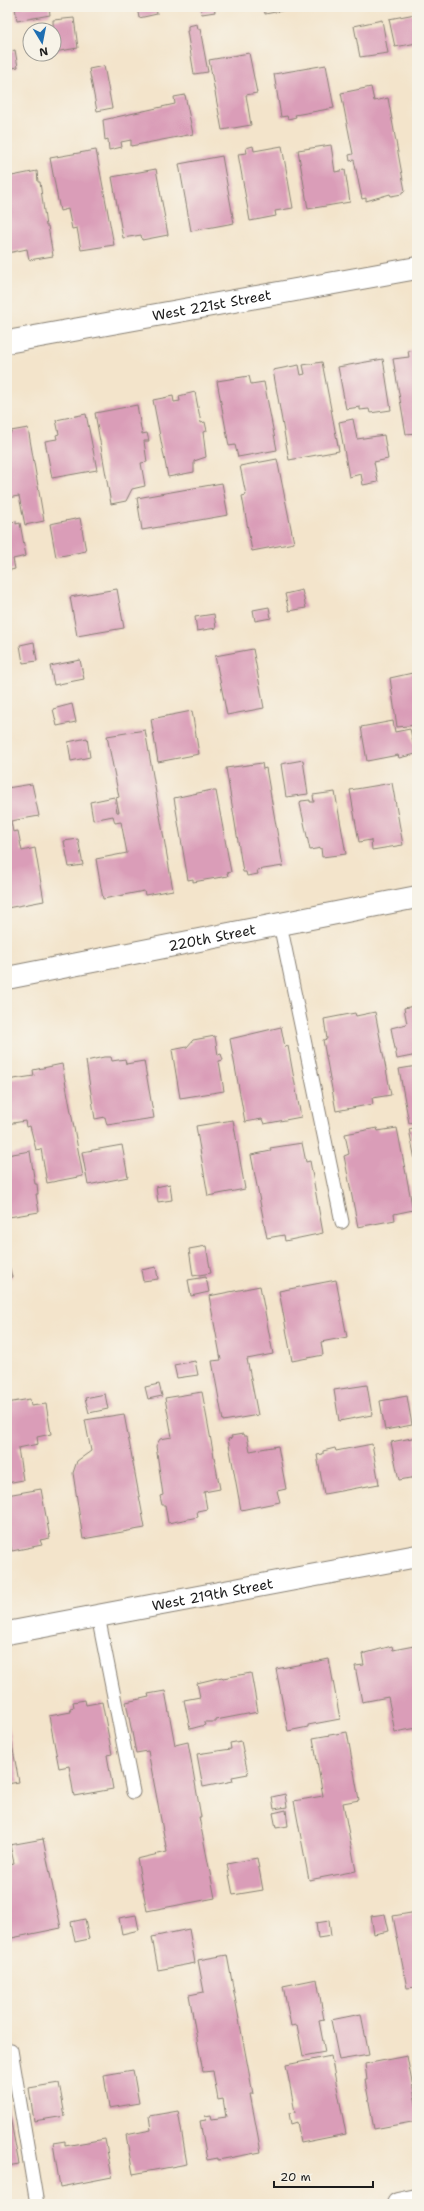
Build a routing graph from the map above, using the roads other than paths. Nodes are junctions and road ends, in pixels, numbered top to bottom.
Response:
1 (417, 268) edge
2 (7, 342) edge
3 (417, 897) edge
4 (280, 924) junction
5 (7, 978) edge
6 (342, 1222) dead end
7 (417, 1556) edge
8 (98, 1616) junction
9 (7, 1633) edge
10 (133, 1792) dead end
11 (11, 2050) dead end
12 (417, 2200) edge
13 (37, 2204) edge
14 (398, 2204) edge

1 - 2 street, West 221st Street
3 - 4 street, 220th Street
4 - 5 street, 220th Street
4 - 6 lane
7 - 8 street, West 219th Street
8 - 9 street, West 219th Street
8 - 10 lane
11 - 13 lane
12 - 14 street

